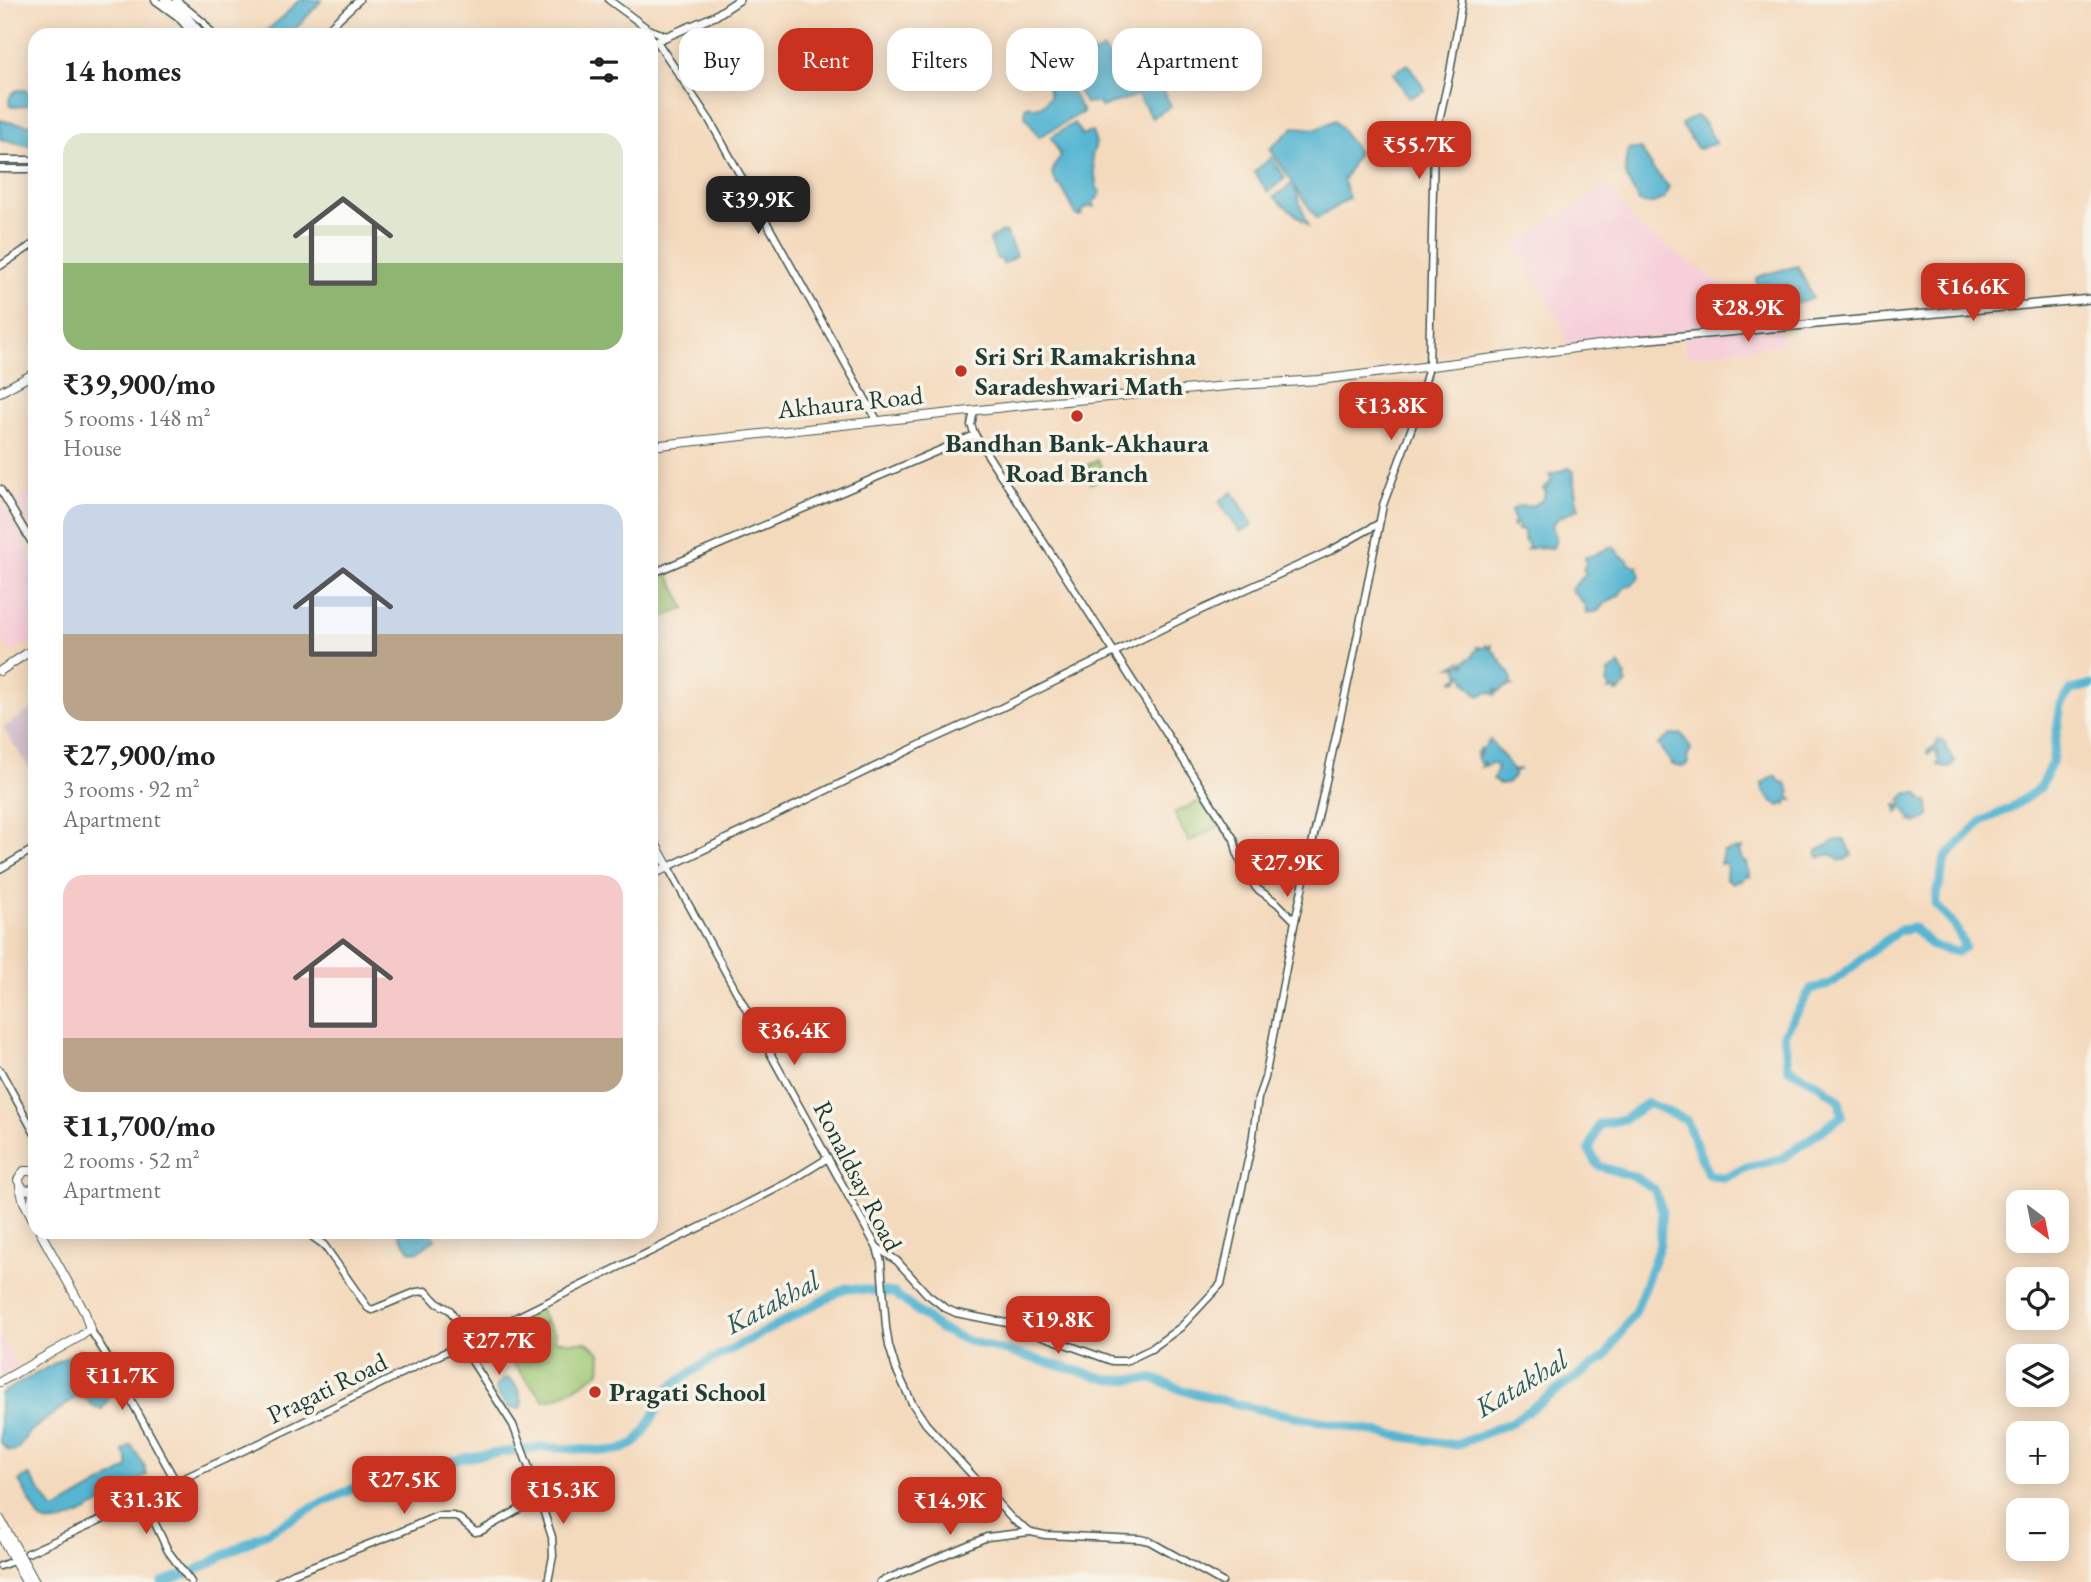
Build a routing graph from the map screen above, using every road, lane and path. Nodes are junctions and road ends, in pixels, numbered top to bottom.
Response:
1 (155, 0) edge
2 (165, 0) edge
3 (176, 0) edge
4 (359, 0) edge
5 (608, 0) edge
6 (739, 0) edge
7 (1462, 0) edge
8 (188, 28) edge
9 (202, 28) edge
10 (206, 28) edge
11 (329, 28) edge
12 (647, 28) edge
13 (658, 33) edge
14 (667, 36) junction
15 (658, 39) edge
16 (658, 47) edge
17 (0, 160) edge
18 (28, 160) edge
19 (0, 169) edge
20 (28, 169) edge
21 (28, 248) edge
22 (0, 266) edge
23 (2091, 299) edge
24 (1639, 340) joint
25 (1429, 367) junction
26 (28, 377) edge
27 (0, 392) edge
28 (974, 411) junction
29 (877, 421) junction
30 (975, 435) junction
31 (658, 445) edge
32 (0, 489) edge
33 (1378, 524) junction
34 (28, 536) edge
35 (658, 570) edge
36 (28, 653) edge
37 (1115, 653) junction
38 (0, 671) edge
39 (658, 848) edge
40 (28, 852) edge
41 (668, 867) junction
42 (0, 869) edge
43 (658, 872) edge
44 (1295, 921) junction
45 (0, 1070) edge
46 (0, 1077) edge
47 (28, 1121) edge
48 (28, 1127) edge
49 (828, 1158) junction
50 (28, 1171) edge
51 (20, 1187) junction
52 (28, 1189) edge
53 (28, 1209) edge
54 (44, 1239) edge
55 (316, 1239) edge
56 (877, 1248) junction
57 (90, 1329) junction
58 (464, 1342) junction
59 (0, 1382) edge
60 (176, 1482) junction
61 (144, 1500) junction
62 (540, 1500) junction
63 (0, 1519) edge
64 (1031, 1532) junction
65 (0, 1534) edge
66 (28, 1553) dead end
67 (13, 1562) dead end
68 (0, 1566) edge
69 (26, 1582) edge
70 (36, 1582) edge
71 (191, 1582) edge
72 (277, 1582) edge
73 (548, 1582) edge
74 (880, 1582) edge
75 (1222, 1582) edge

1 - 8 street
2 - 9 main road
3 - 10 street
4 - 11 street
5 - 12 street
6 - 14 main road
7 - 25 street
13 - 14 street
14 - 15 main road
16 - 29 street
17 - 18 street
19 - 20 street
21 - 22 street
23 - 24 main road
24 - 25 main road, Akhaura Road
25 - 28 main road, Akhaura Road
25 - 33 street
26 - 27 main road
28 - 29 main road, Akhaura Road
28 - 30 street
29 - 31 main road, Akhaura Road
30 - 35 street
30 - 37 street
32 - 34 street
33 - 37 street
33 - 44 street
36 - 38 main road
37 - 41 street
37 - 44 street
39 - 41 main road, Ronaldsay Road
40 - 42 street
41 - 43 main road
41 - 49 street, Ronaldsay Road
44 - 56 street
45 - 47 street
46 - 48 street
49 - 56 street, Ronaldsay Road
49 - 58 street, Pragati Road
50 - 51 main road
51 - 52 main road
51 - 53 main road
54 - 57 main road
55 - 58 street
56 - 64 street, Ronaldsay Road
57 - 59 main road
57 - 60 street
58 - 60 street, Pragati Road
58 - 62 street
60 - 61 street, Pragati Road
61 - 66 street, Pragati Road
61 - 71 street
62 - 72 street
62 - 73 street
63 - 70 main road
64 - 74 street
64 - 75 street
65 - 69 main road
67 - 68 street

